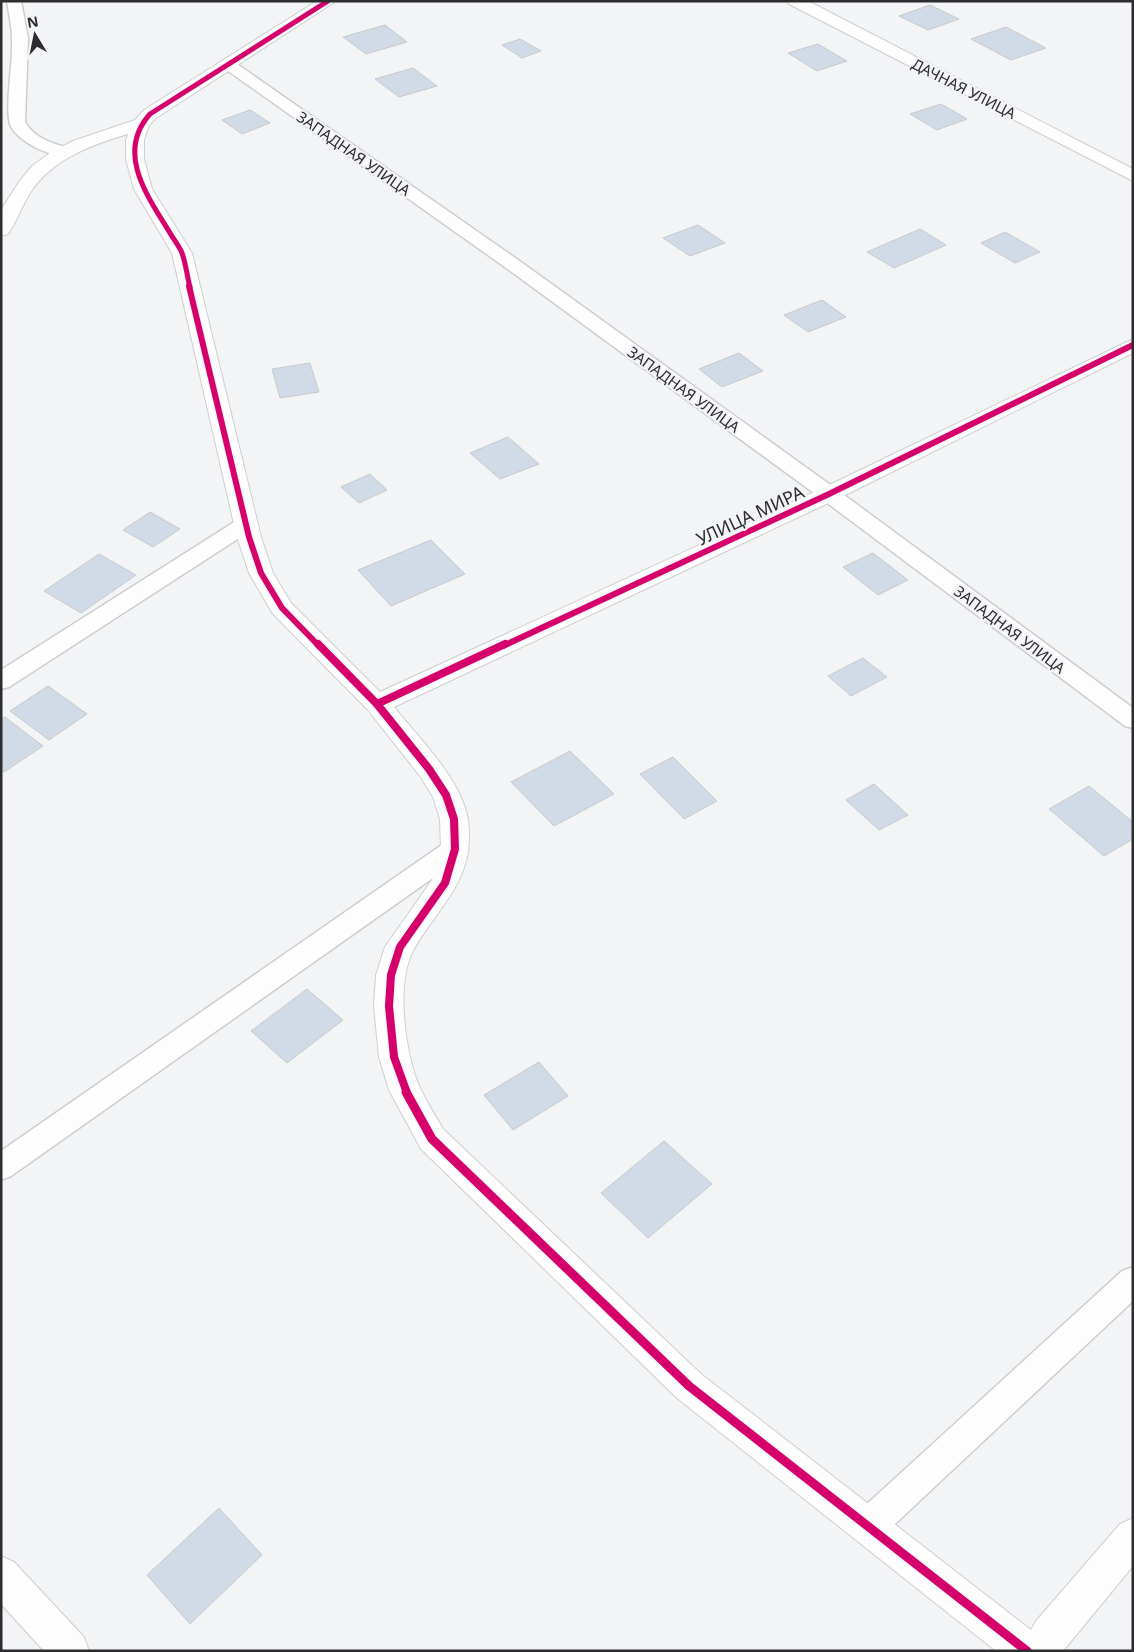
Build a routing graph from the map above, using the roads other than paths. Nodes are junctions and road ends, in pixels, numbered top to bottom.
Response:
1 (14, 1) edge
2 (328, 1) edge
3 (795, 1) edge
4 (229, 65) junction
5 (141, 124) junction
6 (66, 152) junction
7 (1133, 176) edge
8 (1, 230) edge
9 (1133, 345) edge
10 (830, 494) junction
11 (246, 524) junction
12 (1, 681) edge
13 (376, 704) junction
14 (1133, 720) edge
15 (456, 849) junction
16 (1, 1167) edge
17 (1133, 1281) edge
18 (868, 1526) junction
19 (1133, 1538) edge
20 (1, 1576) edge
21 (70, 1651) edge
22 (1027, 1651) edge
23 (1041, 1651) edge

1 - 6 lane
2 - 4 street
3 - 7 street, ДАЧНАЯ УЛИЦА
4 - 5 street
4 - 10 lane, ЗАПАДНАЯ УЛИЦА
5 - 6 street
5 - 11 street
6 - 8 street
9 - 10 street, УЛИЦА МИРА
10 - 13 street, УЛИЦА МИРА
10 - 14 lane, ЗАПАДНАЯ УЛИЦА
11 - 12 lane
11 - 13 street
13 - 15 street
15 - 16 lane
15 - 18 street
17 - 18 lane
18 - 22 street
19 - 23 street
20 - 21 street

